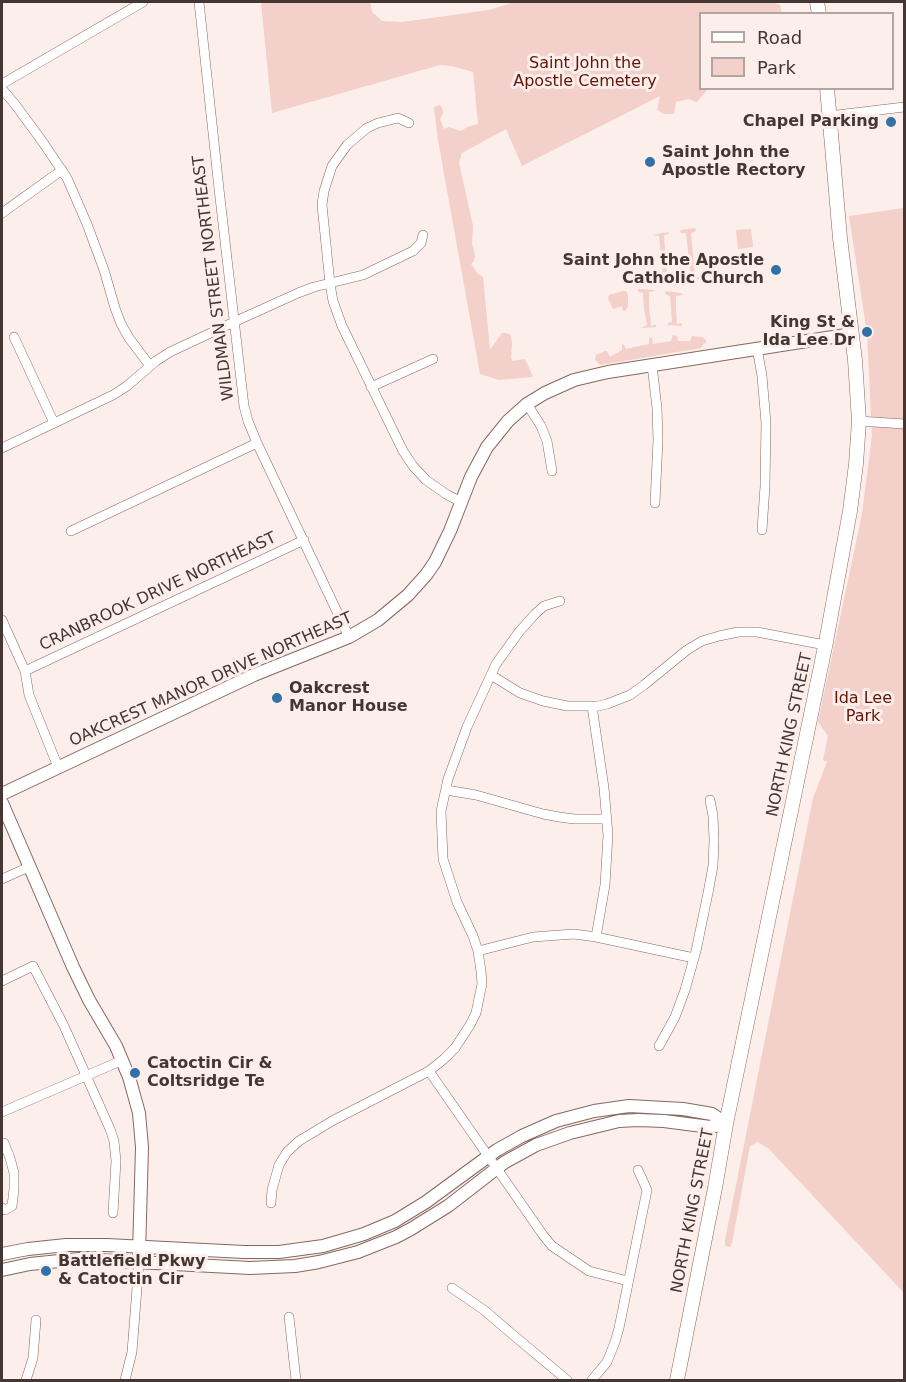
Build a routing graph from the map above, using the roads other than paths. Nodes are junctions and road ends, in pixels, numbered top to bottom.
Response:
1 (143, 2) edge
2 (199, 2) edge
3 (2, 87) edge
4 (826, 90) edge
5 (904, 107) edge
6 (829, 116) junction
7 (409, 123) dead end
8 (62, 170) junction
9 (2, 213) edge
10 (423, 235) dead end
11 (330, 284) junction
12 (234, 322) junction
13 (852, 334) junction
14 (14, 337) dead end
15 (758, 348) junction
16 (433, 360) dead end
17 (652, 365) junction
18 (150, 366) junction
19 (371, 387) junction
20 (527, 404) junction
21 (859, 421) junction
22 (54, 423) junction
23 (904, 424) edge
24 (257, 443) junction
25 (2, 448) edge
26 (552, 471) dead end
27 (461, 502) junction
28 (655, 503) dead end
29 (762, 530) dead end
30 (71, 531) dead end
31 (304, 540) junction
32 (560, 601) dead end
33 (2, 620) edge
34 (349, 637) junction
35 (825, 645) junction
36 (25, 671) junction
37 (491, 675) junction
38 (592, 706) junction
39 (58, 767) junction
40 (446, 790) junction
41 (2, 794) edge
42 (710, 800) dead end
43 (2, 803) edge
44 (607, 819) junction
45 (29, 867) junction
46 (2, 878) edge
47 (596, 937) junction
48 (478, 951) junction
49 (694, 958) junction
50 (2, 981) edge
51 (659, 1046) dead end
52 (123, 1060) junction
53 (429, 1071) junction
54 (86, 1075) junction
55 (2, 1112) edge
56 (726, 1124) junction
57 (2, 1141) edge
58 (489, 1156) junction
59 (497, 1168) junction
60 (638, 1170) dead end
61 (271, 1203) dead end
62 (2, 1209) edge
63 (113, 1213) dead end
64 (140, 1247) junction
65 (2, 1254) edge
66 (139, 1262) junction
67 (2, 1270) edge
68 (628, 1281) junction
69 (452, 1288) dead end
70 (289, 1317) dead end
71 (36, 1320) dead end
72 (26, 1380) edge
73 (125, 1380) edge
74 (296, 1380) edge
75 (567, 1380) edge
76 (592, 1380) edge
77 (676, 1380) edge

1 - 3 street
2 - 12 street, WILDMAN STREET NORTHEAST
3 - 8 street
4 - 6 main road, NORTH KING STREET
5 - 6 street
6 - 13 main road, NORTH KING STREET
7 - 11 street
8 - 9 street
8 - 18 street
10 - 11 street
11 - 12 street
11 - 19 street
12 - 18 street
12 - 24 street, WILDMAN STREET NORTHEAST
13 - 15 main road, OAKCREST MANOR DRIVE NORTHEAST
13 - 21 main road, NORTH KING STREET
14 - 22 street
15 - 17 main road, OAKCREST MANOR DRIVE NORTHEAST
15 - 29 street
16 - 19 street
17 - 20 main road, OAKCREST MANOR DRIVE NORTHEAST
17 - 28 street
18 - 22 street
19 - 27 street
20 - 26 street
20 - 27 main road, OAKCREST MANOR DRIVE NORTHEAST
21 - 23 street
21 - 35 main road, NORTH KING STREET
22 - 25 street
24 - 30 street
24 - 31 street, WILDMAN STREET NORTHEAST
27 - 34 main road, OAKCREST MANOR DRIVE NORTHEAST
31 - 34 street, WILDMAN STREET NORTHEAST
31 - 36 street, CRANBROOK DRIVE NORTHEAST
32 - 37 street
33 - 36 street
34 - 39 main road, OAKCREST MANOR DRIVE NORTHEAST
35 - 38 street
35 - 56 main road, NORTH KING STREET
36 - 39 street
37 - 38 street
37 - 40 street
38 - 44 street
39 - 41 main road, OAKCREST MANOR DRIVE NORTHEAST
40 - 44 street
40 - 48 street
42 - 49 street
43 - 45 main road
44 - 47 street
45 - 46 street
45 - 52 main road
47 - 48 street
47 - 49 street
48 - 53 street
49 - 51 street
50 - 54 street
52 - 54 street
52 - 64 main road
53 - 58 street
53 - 61 street
54 - 55 street
54 - 63 street
56 - 58 main road
56 - 59 main road
56 - 77 main road, NORTH KING STREET
57 - 62 street
58 - 59 street
58 - 64 main road
59 - 66 main road
59 - 68 street
60 - 68 street
64 - 65 main road
64 - 66 main road
66 - 67 main road
66 - 73 street
68 - 76 street
69 - 75 street
70 - 74 street
71 - 72 street

